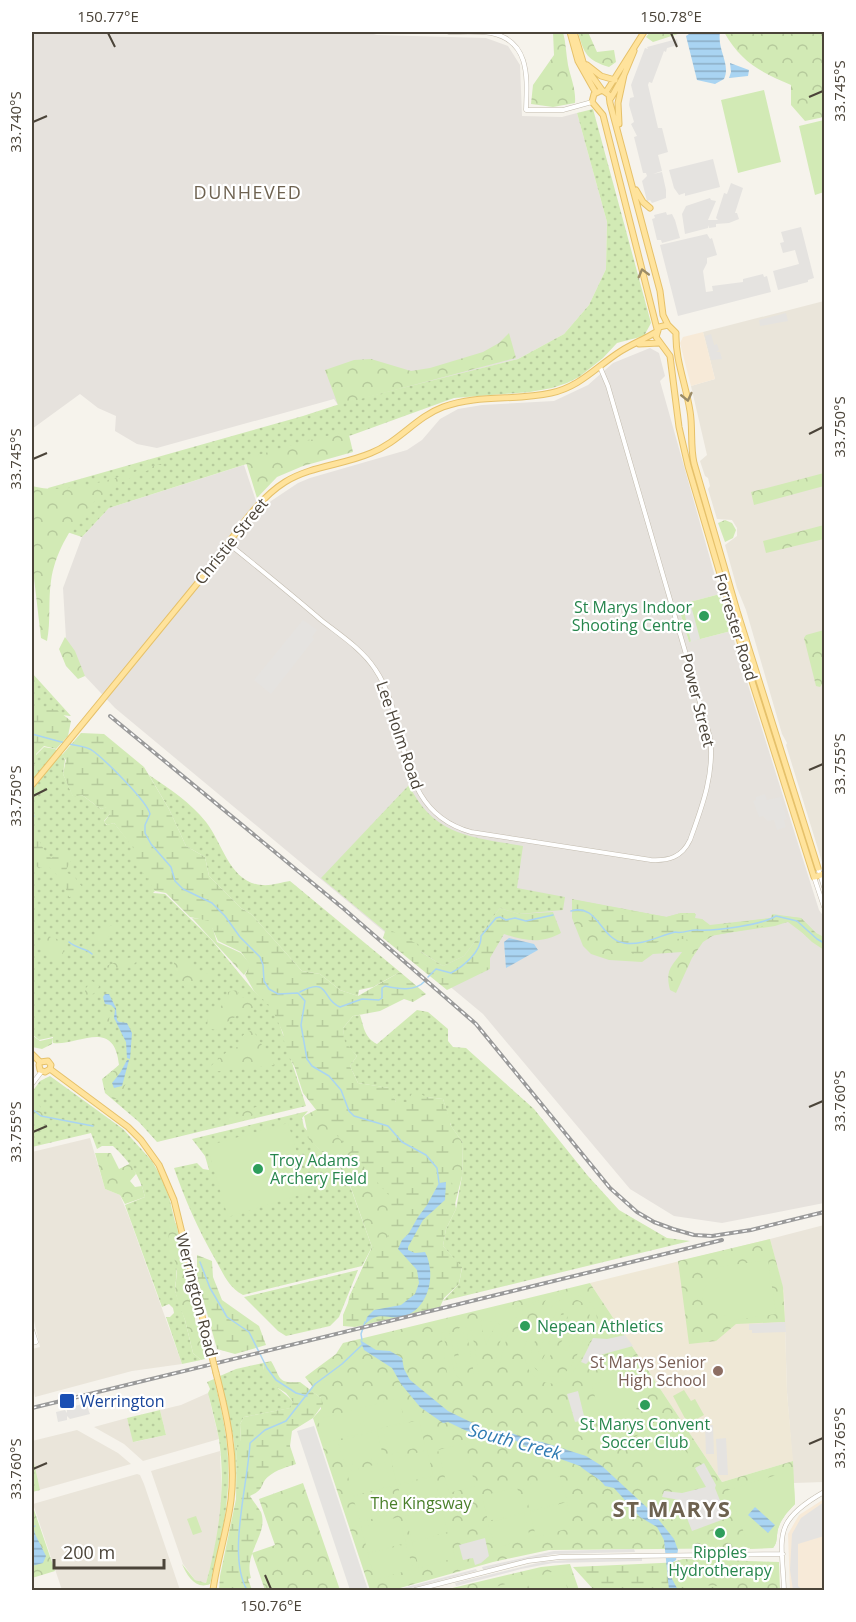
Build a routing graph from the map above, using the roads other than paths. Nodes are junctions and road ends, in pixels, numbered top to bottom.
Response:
1 (449, 32) edge
2 (572, 32) edge
3 (644, 32) edge
4 (637, 44) junction
5 (582, 59) junction
6 (624, 75) junction
7 (615, 80) junction
8 (601, 92) junction
9 (610, 101) junction
10 (592, 102) junction
11 (598, 108) junction
12 (621, 141) junction
13 (633, 183) junction
14 (650, 208) dead end
15 (668, 325) junction
16 (657, 330) junction
17 (675, 340) junction
18 (662, 344) junction
19 (630, 346) junction
20 (600, 367) junction
21 (229, 544) junction
22 (749, 649) junction
23 (749, 672) junction
24 (766, 702) junction
25 (32, 785) edge
26 (676, 857) joint
27 (825, 866) edge
28 (817, 873) edge
29 (825, 887) edge
30 (825, 907) edge
31 (32, 1054) edge
32 (40, 1062) junction
33 (50, 1069) junction
34 (42, 1071) junction
35 (32, 1084) edge
36 (32, 1330) edge
37 (34, 1343) edge
38 (825, 1492) edge
39 (783, 1554) junction
40 (214, 1590) edge
41 (416, 1590) edge
42 (784, 1590) edge

1 - 10 street
2 - 5 main road
2 - 8 main road
3 - 4 main road
4 - 6 main road
4 - 7 main road
5 - 7 main road
5 - 8 main road
6 - 9 main road
6 - 12 main road
7 - 8 main road
8 - 9 main road
8 - 10 main road
9 - 11 main road
9 - 12 main road
10 - 11 main road
16 -> 11 main road
12 - 13 main road
13 - 14 main road
13 - 15 main road
15 - 16 main road
15 - 17 main road
16 - 18 main road
16 - 19 main road, Christie Street
17 - 18 main road
17 -> 22 main road, Forrester Road
18 - 19 main road, Christie Street
18 - 23 main road, Forrester Road
19 - 20 main road, Christie Street
20 - 21 main road, Christie Street
20 - 26 street, Power Street
21 - 25 main road, Christie Street
21 - 26 street, Lee Holm Road
22 - 23 main road
22 - 24 main road, Forrester Road
23 - 24 main road
23 - 28 main road, Forrester Road
24 - 28 main road, Forrester Road
27 - 28 main road
28 - 29 street, Forrester Road
28 - 30 street, Forrester Road
31 - 32 main road
32 - 33 main road
32 - 34 main road
33 - 34 main road
33 - 40 main road, Werrington Road, bridge
34 - 35 street
36 - 37 street
38 - 39 street
39 - 41 street
39 - 42 street

